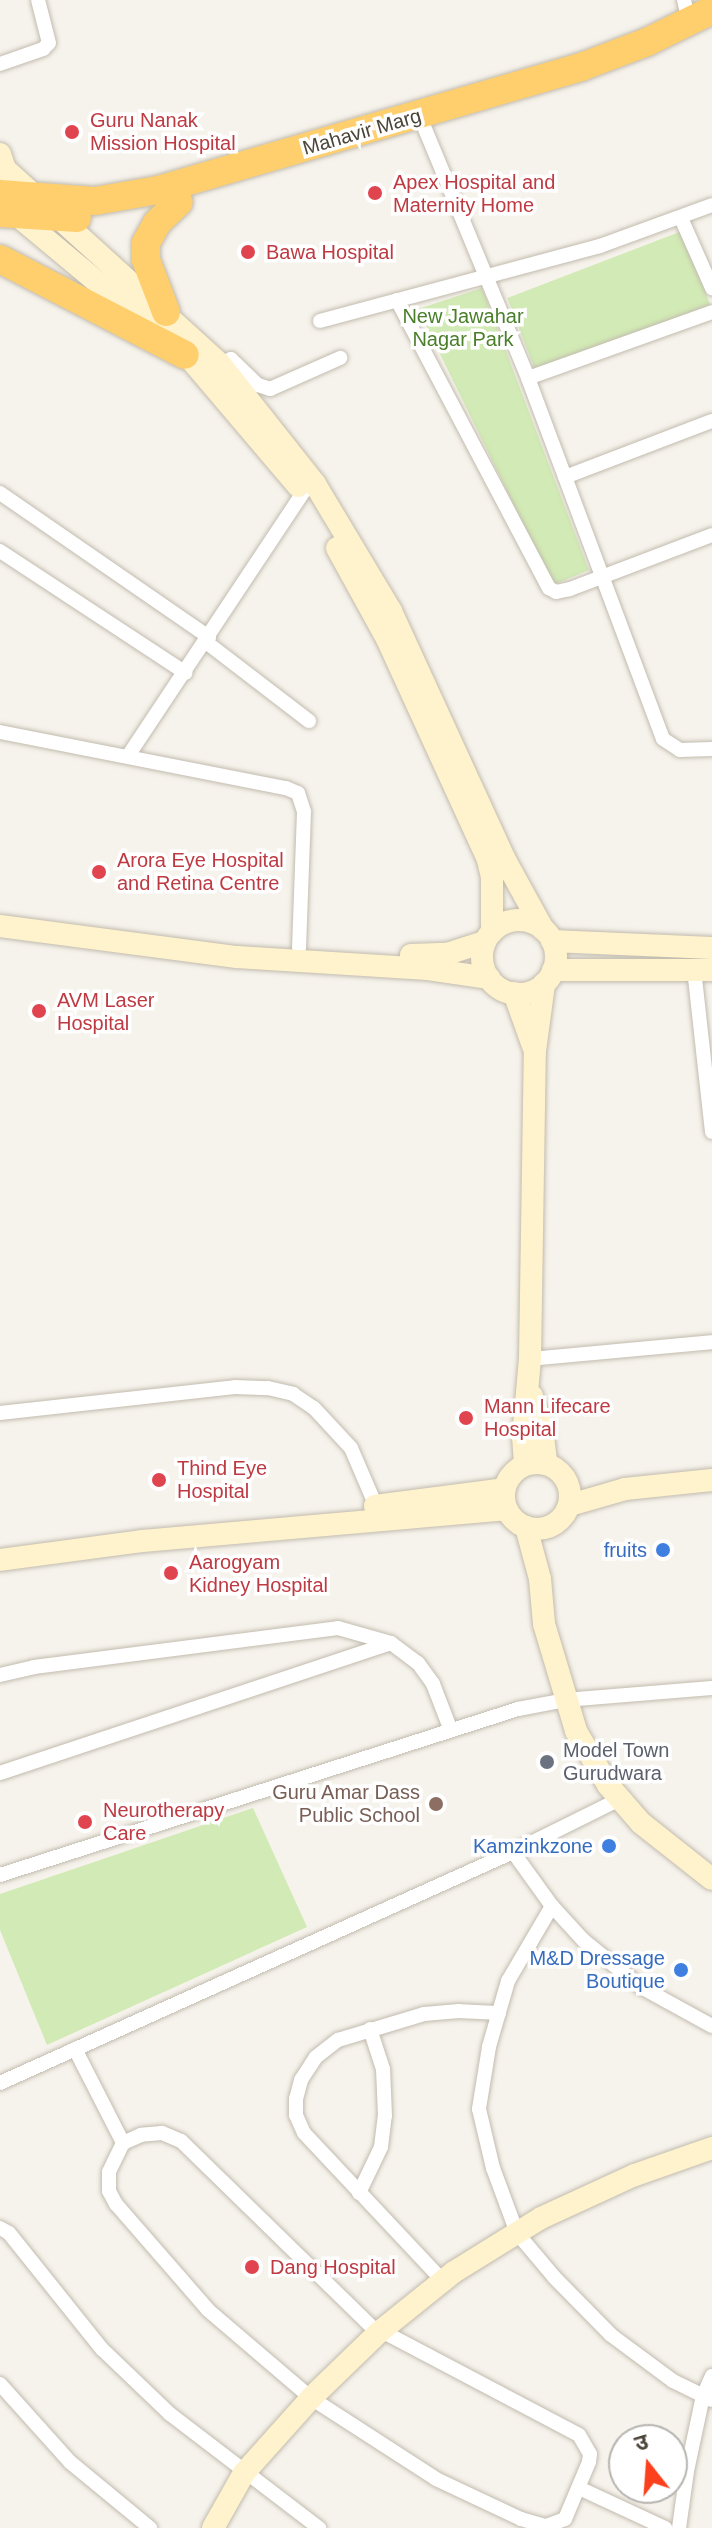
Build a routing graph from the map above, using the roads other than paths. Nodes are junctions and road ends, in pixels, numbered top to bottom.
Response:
1 (38, 0) edge
2 (699, 15) edge
3 (0, 64) edge
4 (425, 129) junction
5 (0, 154) edge
6 (179, 202) junction
7 (10, 204) edge
8 (712, 205) edge
9 (58, 217) junction
10 (681, 218) junction
11 (0, 259) edge
12 (485, 276) junction
13 (712, 288) edge
14 (397, 300) junction
15 (166, 312) junction
16 (712, 312) edge
17 (320, 321) dead end
18 (185, 355) junction
19 (340, 358) dead end
20 (220, 364) junction
21 (528, 378) junction
22 (712, 421) edge
23 (565, 477) junction
24 (309, 488) junction
25 (0, 493) edge
26 (712, 535) edge
27 (0, 551) edge
28 (602, 577) junction
29 (208, 640) junction
30 (186, 673) junction
31 (309, 721) dead end
32 (0, 732) edge
33 (712, 749) edge
34 (128, 756) junction
35 (0, 911) edge
36 (0, 926) edge
37 (548, 935) junction
38 (488, 937) junction
39 (299, 948) junction
40 (712, 948) edge
41 (703, 969) edge
42 (549, 977) junction
43 (489, 978) junction
44 (514, 993) junction
45 (535, 1051) junction
46 (712, 1132) edge
47 (712, 1342) edge
48 (530, 1359) junction
49 (0, 1413) edge
50 (536, 1464) junction
51 (712, 1480) edge
52 (568, 1482) junction
53 (625, 1489) junction
54 (505, 1499) junction
55 (570, 1505) junction
56 (376, 1506) junction
57 (555, 1524) junction
58 (526, 1527) junction
59 (0, 1549) edge
60 (0, 1560) edge
61 (540, 1579) junction
62 (391, 1643) junction
63 (0, 1675) edge
64 (712, 1688) edge
65 (565, 1700) junction
66 (450, 1728) junction
67 (0, 1773) edge
68 (620, 1799) junction
69 (513, 1852) junction
70 (0, 1875) edge
71 (712, 1879) edge
72 (552, 1906) junction
73 (499, 2013) junction
74 (712, 2026) edge
75 (370, 2029) junction
76 (75, 2049) junction
77 (0, 2083) edge
78 (123, 2143) junction
79 (712, 2148) edge
80 (359, 2193) junction
81 (0, 2228) edge
82 (517, 2233) junction
83 (443, 2281) junction
84 (380, 2332) junction
85 (712, 2376) edge
86 (0, 2384) edge
87 (311, 2398) junction
88 (708, 2398) edge
89 (244, 2473) junction
90 (579, 2488) junction
91 (150, 2528) edge
92 (213, 2528) edge
93 (319, 2528) edge
94 (665, 2528) edge
95 (679, 2528) edge

1 - 3 street
2 - 4 highway, Mahavir Marg
2 - 7 highway, Mahavir Marg
4 - 6 highway, Mahavir Marg
4 - 12 street
5 - 7 street
6 - 9 highway, Mahavir Marg
6 - 15 highway
7 - 9 highway, Mahavir Marg
7 - 18 street
8 - 10 street
9 - 15 street
10 - 12 street
10 - 13 street
11 - 18 highway
12 - 14 street
12 - 21 street
14 - 17 street
14 - 28 street
15 - 20 street
16 - 21 street
18 - 24 street
19 - 20 street
20 - 24 street
21 - 23 street
22 - 23 street
23 - 28 street
24 - 29 street
24 - 37 street
24 - 38 street
25 - 29 street
26 - 28 street
27 - 30 street
28 - 33 street
29 - 30 street
29 - 31 street
30 - 34 street
32 - 34 street
34 - 39 street
35 - 39 street
36 - 43 street
37 - 38 street
37 - 40 street
37 - 42 street
38 - 39 street
38 - 43 street
41 - 42 street
41 - 46 street
42 - 44 street
42 - 45 street
43 - 44 street
44 - 45 street
45 - 48 street
47 - 48 street
48 - 50 street
49 - 56 street
50 - 52 street
50 - 54 street
51 - 53 street
52 - 53 street
52 - 55 street
53 - 55 street
54 - 56 street
54 - 58 street
54 - 60 street
55 - 57 street
56 - 59 street
57 - 58 street
57 - 61 street
58 - 61 street
61 - 65 street
62 - 63 street
62 - 66 street
62 - 67 street
64 - 65 street
65 - 66 street
65 - 68 street
66 - 70 street
68 - 69 street
68 - 71 street
69 - 72 street
69 - 76 street
72 - 73 street
72 - 74 street
73 - 75 street
73 - 82 street
75 - 80 street
75 - 80 street
76 - 77 street
76 - 78 street
78 - 84 street
78 - 87 street
79 - 82 street
80 - 83 street
81 - 89 street
82 - 83 street
82 - 88 street
83 - 84 street
84 - 87 street
84 - 90 street
85 - 88 street
86 - 91 street
87 - 89 street
87 - 90 street
88 - 95 street
89 - 92 street
89 - 93 street
90 - 94 street

